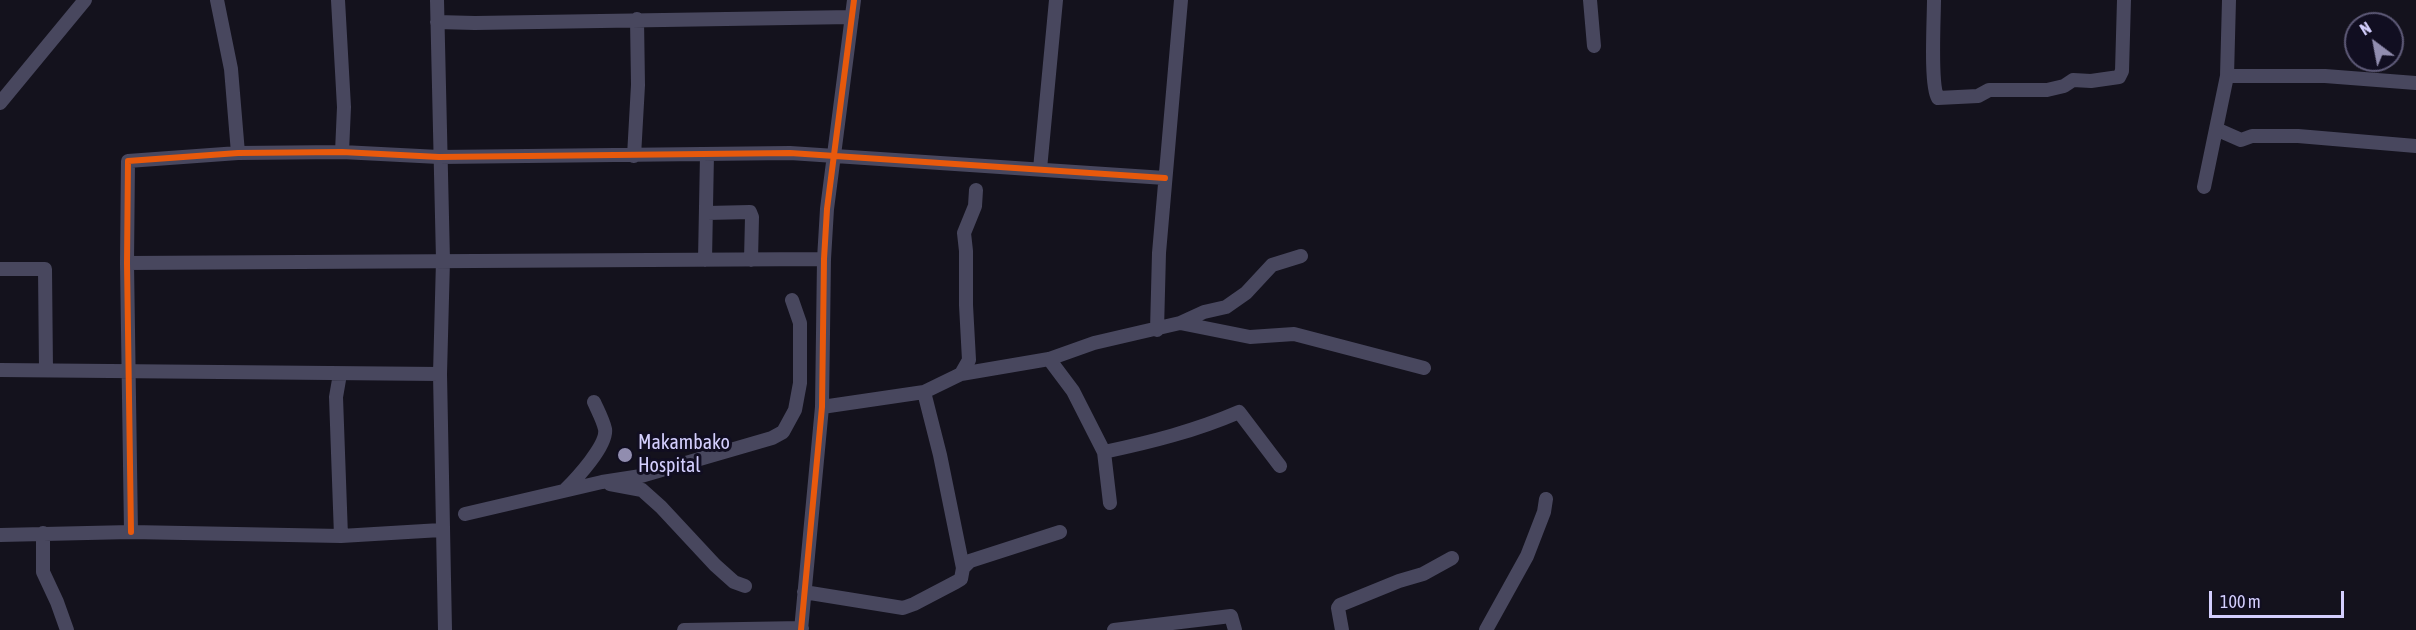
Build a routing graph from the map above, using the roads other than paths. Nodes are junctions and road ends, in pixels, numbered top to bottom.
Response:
1 (86, 0) edge
2 (217, 0) edge
3 (338, 0) edge
4 (437, 0) edge
5 (854, 0) edge
6 (1056, 0) edge
7 (1181, 0) edge
8 (1590, 0) edge
9 (1934, 0) edge
10 (2124, 0) edge
11 (2229, 0) edge
12 (852, 17) junction
13 (637, 19) junction
14 (437, 22) junction
15 (1594, 46) dead end
16 (2227, 75) junction
17 (2416, 83) edge
18 (0, 103) edge
19 (2216, 129) junction
20 (2416, 146) edge
21 (238, 153) junction
22 (342, 153) junction
23 (423, 153) dead end
24 (707, 154) junction
25 (834, 155) junction
26 (634, 156) junction
27 (439, 157) junction
28 (190, 162) dead end
29 (1040, 169) junction
30 (1165, 178) junction
31 (2204, 187) dead end
32 (976, 190) dead end
33 (707, 213) junction
34 (1301, 256) dead end
35 (824, 259) junction
36 (443, 260) junction
37 (705, 260) junction
38 (750, 260) junction
39 (127, 263) junction
40 (0, 269) edge
41 (792, 300) dead end
42 (1180, 323) junction
43 (1157, 330) junction
44 (1048, 359) junction
45 (1424, 369) dead end
46 (0, 370) edge
47 (46, 370) junction
48 (128, 371) junction
49 (340, 374) junction
50 (440, 374) junction
51 (961, 374) junction
52 (924, 392) junction
53 (594, 402) dead end
54 (822, 407) junction
55 (1104, 452) junction
56 (1280, 466) dead end
57 (602, 482) junction
58 (564, 492) junction
59 (1546, 499) dead end
60 (1110, 503) dead end
61 (465, 514) dead end
62 (441, 530) junction
63 (131, 532) junction
64 (1060, 532) dead end
65 (43, 533) junction
66 (0, 536) edge
67 (341, 536) junction
68 (1452, 558) dead end
69 (963, 568) junction
70 (745, 586) dead end
71 (804, 592) junction
72 (802, 629) edge
73 (67, 630) edge
74 (445, 630) edge
75 (684, 630) edge
76 (1114, 630) edge
77 (1235, 630) edge
78 (1342, 630) edge
79 (1486, 630) edge

1 - 18 street
2 - 21 street
3 - 22 street
4 - 14 street
5 - 12 street
6 - 29 street
7 - 30 street
8 - 15 street
9 - 10 street
11 - 16 street
12 - 13 street
12 - 25 street
13 - 14 street
13 - 26 street
14 - 27 street
16 - 17 street
16 - 19 street
19 - 20 street
19 - 31 street
21 - 22 street
21 - 28 street
21 - 39 street
22 - 23 street
22 - 27 street
24 - 25 street
24 - 26 street
24 - 33 street
25 - 29 street
25 - 35 street
26 - 27 street
27 - 36 street
29 - 30 street
30 - 43 street
32 - 51 street
33 - 37 street
33 - 38 street
34 - 42 street
35 - 38 street
35 - 54 street
36 - 37 street
36 - 39 street
36 - 50 street
37 - 38 street
39 - 48 street
40 - 47 street
41 - 57 street
42 - 43 street
42 - 45 street
43 - 44 street
44 - 51 street
44 - 55 street
46 - 47 street
47 - 48 street
48 - 49 street
48 - 63 street
49 - 50 street
49 - 67 street
50 - 62 street
51 - 52 street
52 - 54 street
52 - 69 street
53 - 58 street
54 - 71 street
55 - 56 street
55 - 60 street
57 - 58 street
57 - 70 street
58 - 61 street
59 - 79 street
62 - 67 street
62 - 74 street
63 - 65 street
63 - 67 street
64 - 69 street
65 - 66 street
65 - 73 street
68 - 78 street
69 - 71 street
71 - 72 street
72 - 75 street
76 - 77 street

